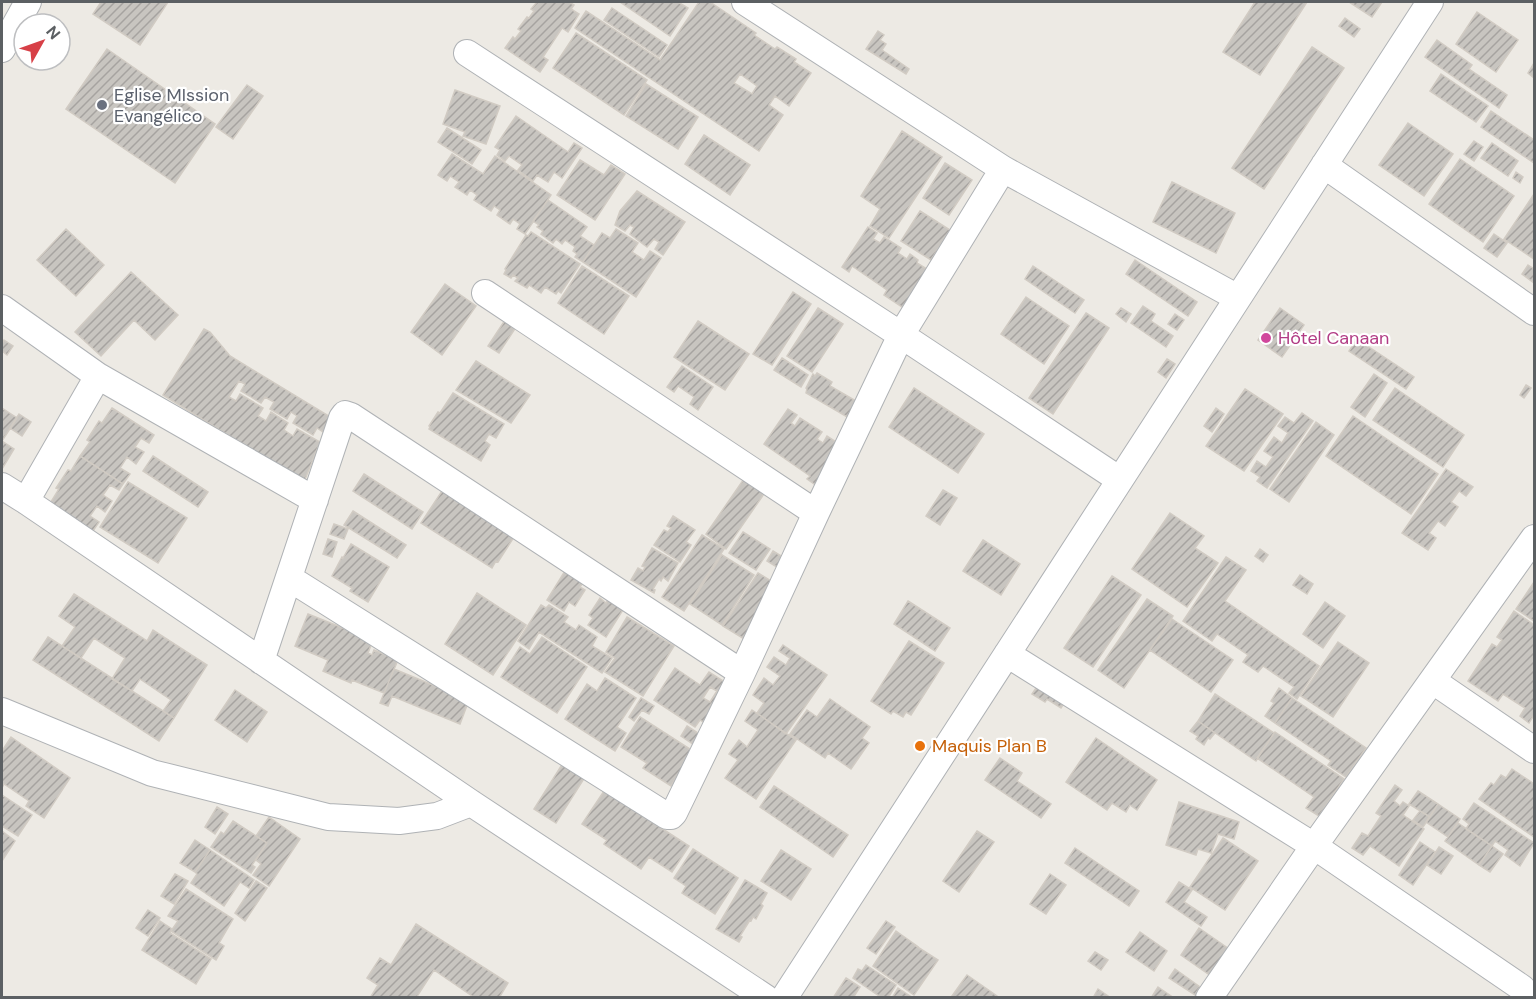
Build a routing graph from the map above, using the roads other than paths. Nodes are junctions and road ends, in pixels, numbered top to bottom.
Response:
1 (28, 2) edge
2 (745, 2) edge
3 (1430, 2) edge
4 (2, 50) edge
5 (467, 52) dead end
6 (1324, 165) junction
7 (1003, 169) junction
8 (484, 293) dead end
9 (1238, 298) junction
10 (2, 309) edge
11 (1534, 312) edge
12 (901, 335) junction
13 (98, 376) junction
14 (1120, 480) junction
15 (2, 486) edge
16 (315, 500) junction
17 (26, 501) junction
18 (816, 513) junction
19 (1534, 538) edge
20 (289, 578) junction
21 (1007, 654) junction
22 (261, 661) junction
23 (742, 673) junction
24 (1433, 681) junction
25 (2, 711) edge
26 (1534, 750) edge
27 (471, 803) junction
28 (1314, 846) junction
29 (766, 998) edge
30 (784, 998) edge
31 (1209, 998) edge
32 (1531, 998) edge

1 - 4 street
2 - 7 street
3 - 6 street
5 - 12 street
6 - 9 street
6 - 11 street
7 - 9 street
7 - 12 street
8 - 18 street
9 - 14 street
10 - 13 street
12 - 14 street
12 - 18 street
13 - 16 street
13 - 17 street
14 - 21 street
15 - 17 street
16 - 20 street
16 - 23 street
17 - 22 street
18 - 23 street
19 - 24 street
20 - 22 street
20 - 23 street
21 - 28 street
21 - 30 street
22 - 27 street
24 - 26 street
24 - 28 street
25 - 27 street
27 - 29 street
28 - 31 street
28 - 32 street

